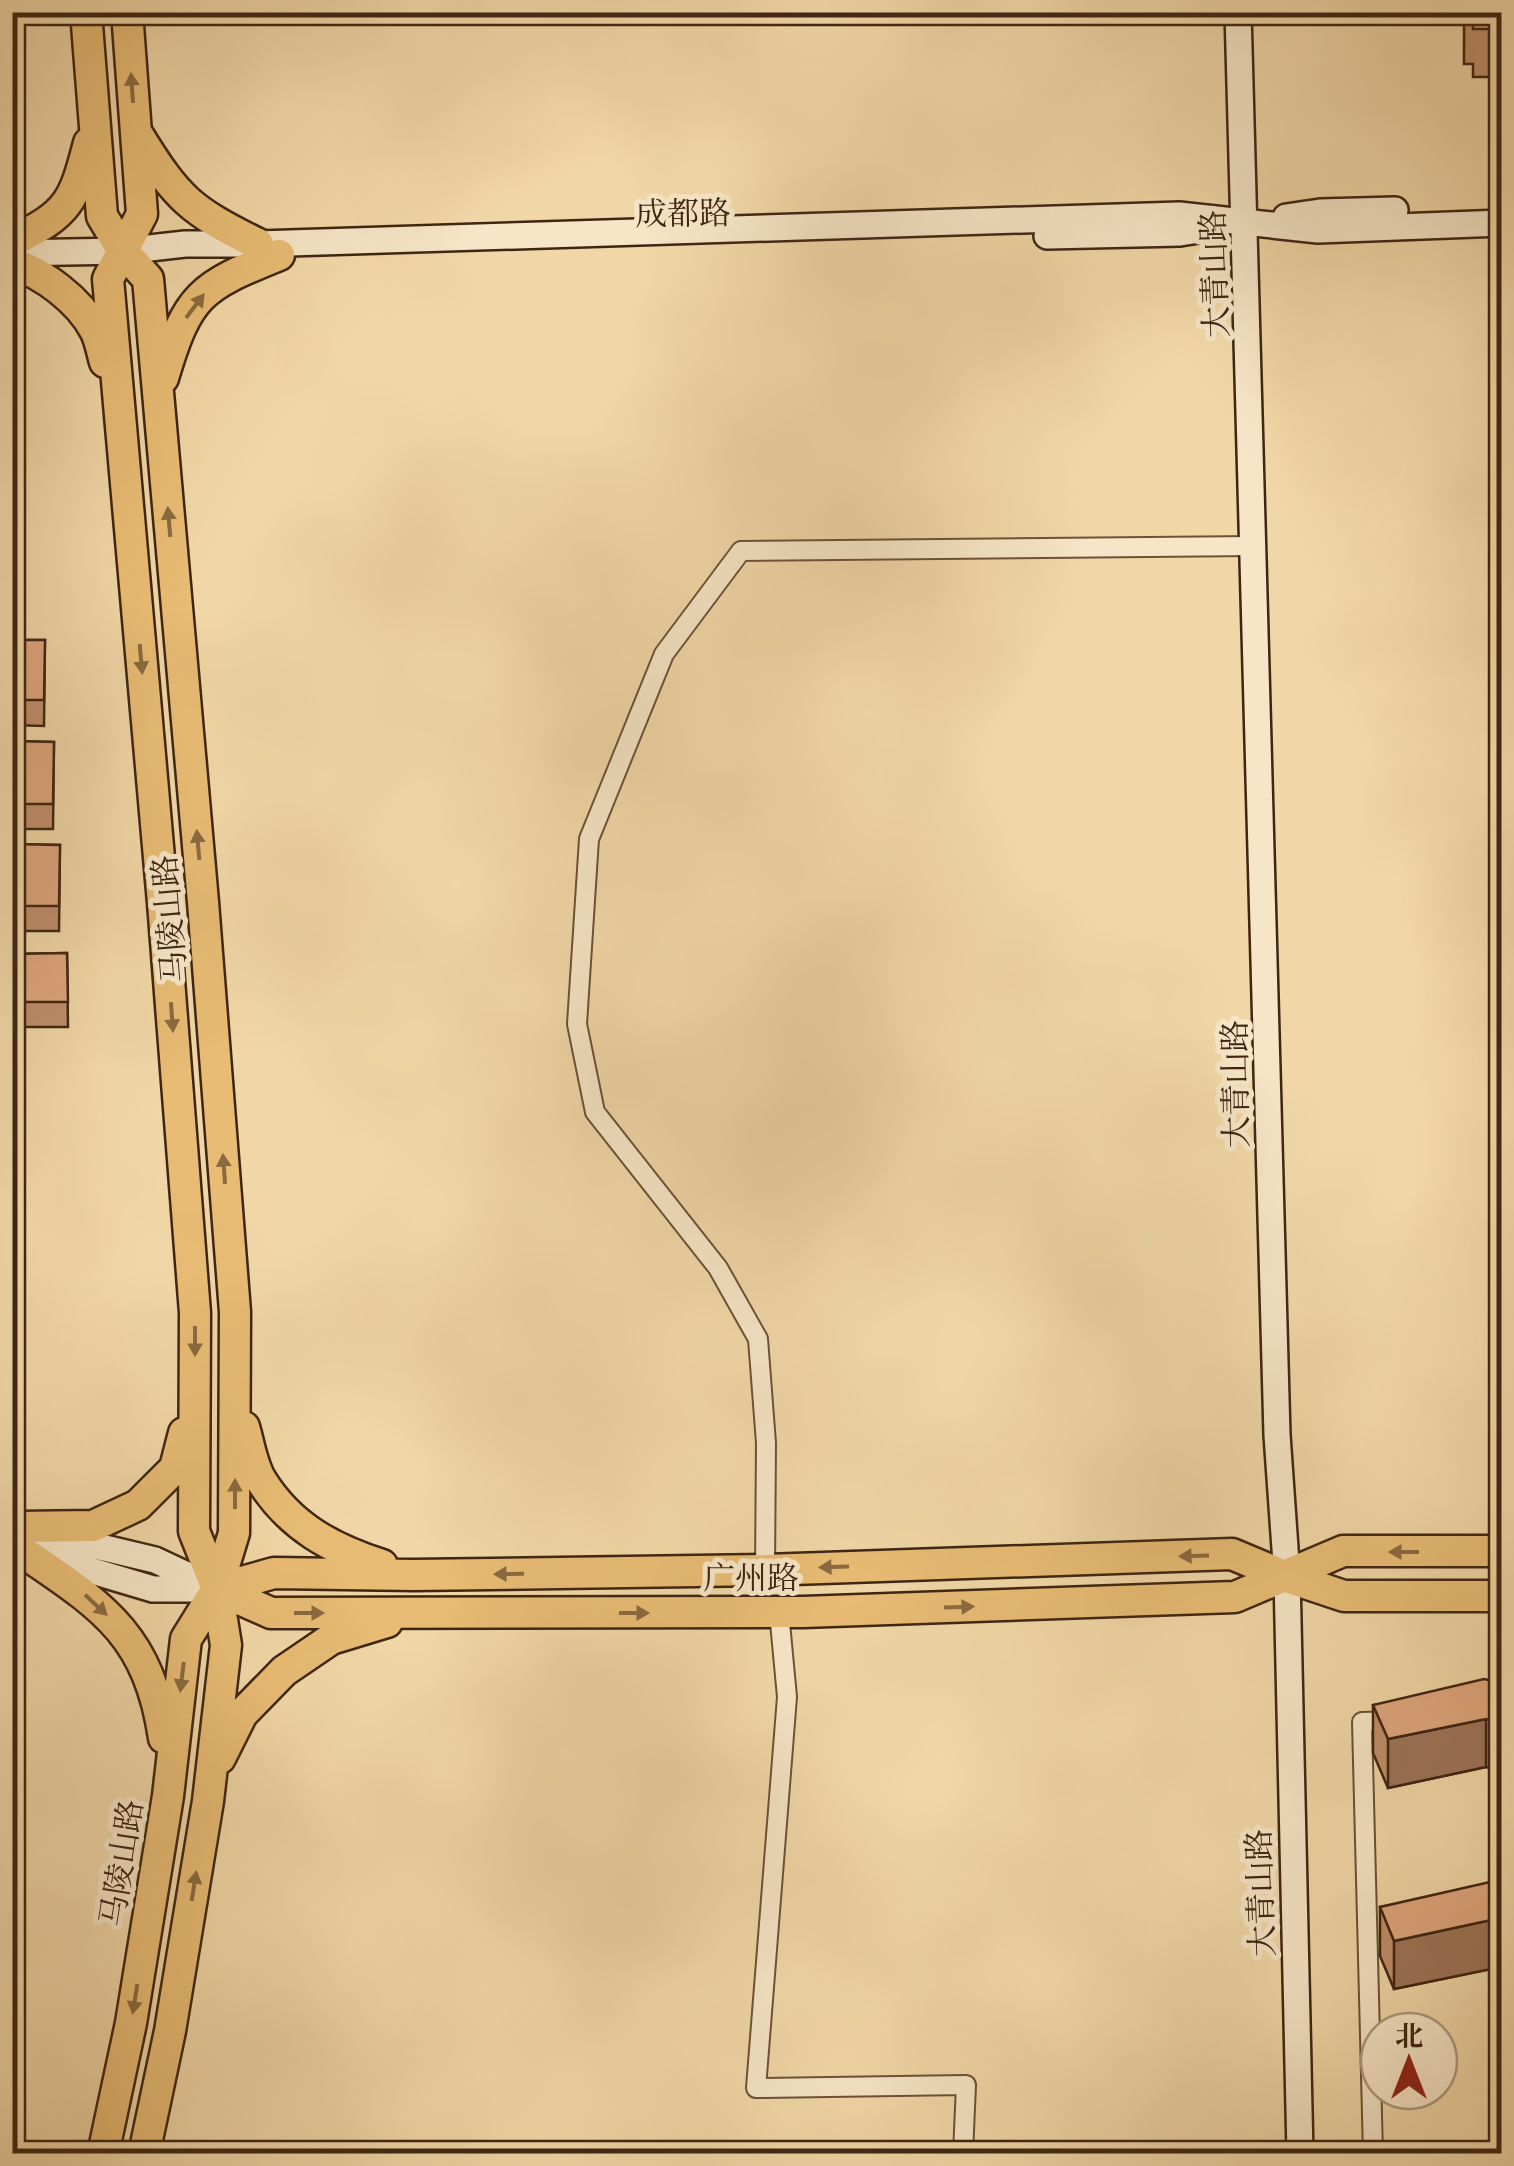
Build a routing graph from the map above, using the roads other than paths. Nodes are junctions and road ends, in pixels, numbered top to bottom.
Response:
1 (86, 12) edge
2 (127, 12) edge
3 (1238, 12) edge
4 (94, 120) junction
5 (136, 132) junction
6 (1502, 206) edge
7 (1246, 222) junction
8 (1502, 224) edge
9 (12, 241) edge
10 (269, 250) junction
11 (123, 251) junction
12 (12, 253) edge
13 (12, 263) edge
14 (158, 395) junction
15 (118, 406) junction
16 (1254, 546) junction
17 (195, 1387) junction
18 (235, 1399) junction
19 (15, 1537) edge
20 (1502, 1551) edge
21 (765, 1570) junction
22 (414, 1575) junction
23 (1287, 1577) junction
24 (217, 1588) junction
25 (1502, 1596) edge
26 (779, 1612) junction
27 (415, 1614) junction
28 (1422, 1720) edge
29 (210, 1778) junction
30 (170, 1780) junction
31 (103, 2154) edge
32 (144, 2154) edge
33 (963, 2154) edge
34 (1300, 2154) edge
35 (1374, 2154) edge

1 - 4 main road, 马陵山路
5 -> 2 main road, 马陵山路
3 - 7 street, 大青山路
4 - 9 main road
4 - 11 main road, 马陵山路
5 - 10 main road
5 - 11 main road, 马陵山路
6 - 7 street, 成都路
7 - 8 street, 成都路
7 - 10 street, 成都路
7 - 16 street, 大青山路
10 - 11 street, 成都路
14 -> 10 main road
11 - 12 street, 成都路
11 - 14 main road, 马陵山路
11 - 15 main road, 马陵山路
13 - 15 main road
18 -> 14 main road, 马陵山路
15 -> 17 main road, 马陵山路
16 - 21 street
16 - 23 street, 大青山路
17 - 19 main road
17 - 24 main road, 马陵山路
18 - 22 main road
24 -> 18 main road, 马陵山路
19 - 24 street, 广州路
19 -> 30 main road
20 -> 23 main road, 广州路
21 -> 22 main road, 广州路
23 -> 21 main road, 广州路
22 - 24 main road, 广州路
23 - 25 main road, 广州路
26 -> 23 main road, 广州路
23 - 34 street, 大青山路
24 -> 27 main road, 广州路
24 - 29 main road, 马陵山路
24 -> 30 main road, 马陵山路
27 -> 26 main road, 广州路
26 - 33 street
27 - 29 main road
28 - 35 street
32 -> 29 main road, 马陵山路
30 -> 31 main road, 马陵山路

